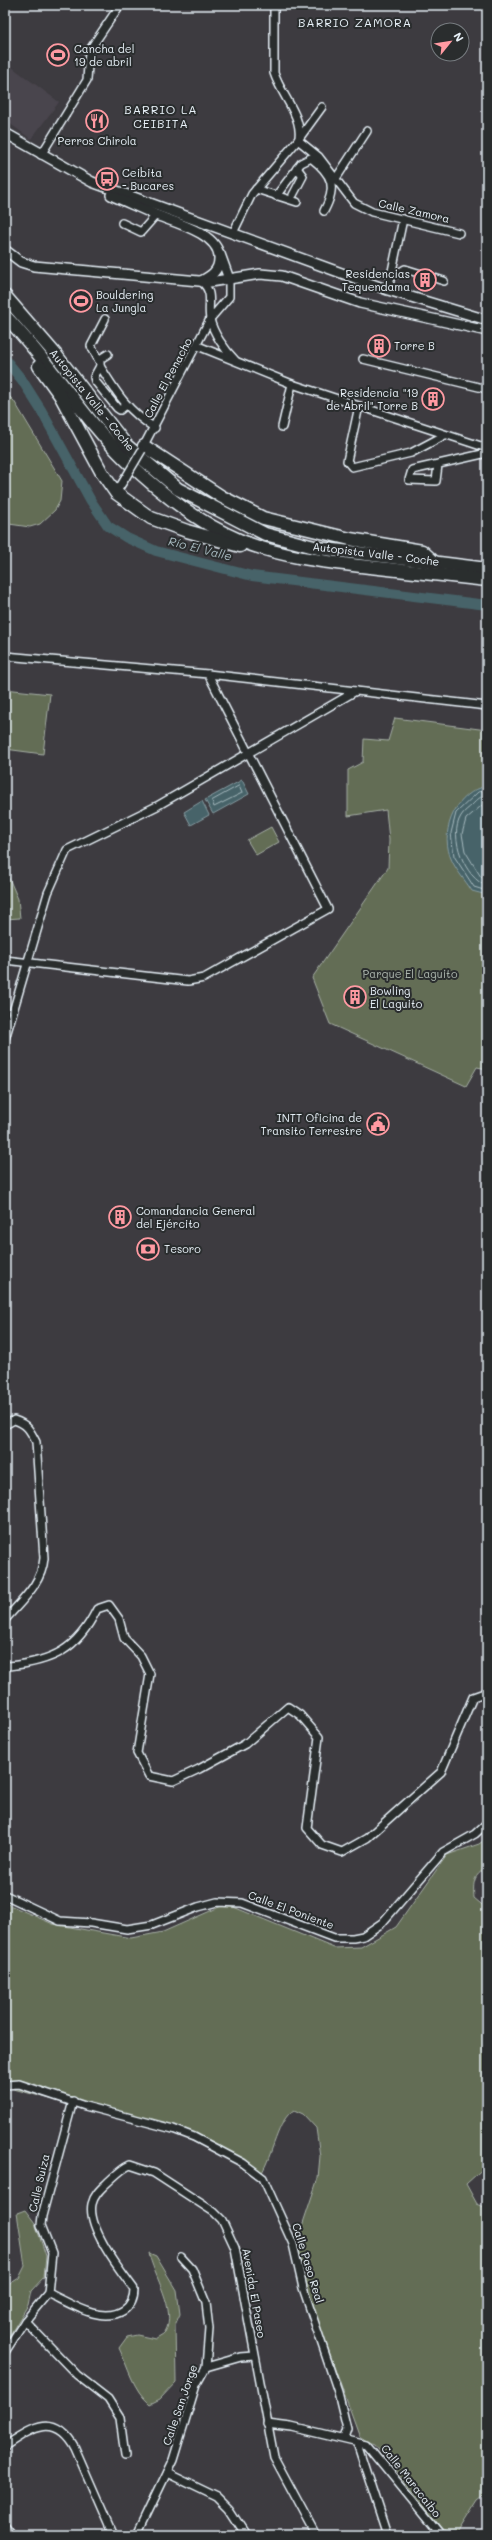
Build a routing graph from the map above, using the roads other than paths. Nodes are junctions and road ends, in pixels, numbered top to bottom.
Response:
1 (120, 5) edge
2 (274, 5) edge
3 (322, 107) dead end
4 (367, 132) dead end
5 (5, 133) edge
6 (298, 140) junction
7 (41, 155) junction
8 (297, 168) junction
9 (335, 180) junction
10 (92, 182) junction
11 (256, 189) junction
12 (293, 195) dead end
13 (276, 196) junction
14 (297, 202) dead end
15 (324, 211) dead end
16 (156, 215) junction
17 (403, 219) junction
18 (122, 223) dead end
19 (459, 233) dead end
20 (233, 234) junction
21 (5, 250) edge
22 (220, 253) junction
23 (391, 274) junction
24 (229, 279) junction
25 (201, 281) junction
26 (444, 281) dead end
27 (388, 290) junction
28 (5, 296) edge
29 (5, 316) edge
30 (105, 319) dead end
31 (210, 319) junction
32 (5, 320) edge
33 (487, 320) edge
34 (487, 332) edge
35 (198, 346) junction
36 (108, 354) dead end
37 (363, 359) dead end
38 (237, 363) junction
39 (99, 364) junction
40 (110, 382) junction
41 (292, 384) junction
42 (101, 389) junction
43 (487, 390) edge
44 (125, 406) junction
45 (359, 406) junction
46 (282, 427) dead end
47 (154, 428) junction
48 (445, 435) junction
49 (143, 448) junction
50 (487, 448) edge
51 (487, 453) edge
52 (438, 465) dead end
53 (116, 493) junction
54 (433, 561) junction
55 (328, 562) junction
56 (487, 569) edge
57 (487, 580) edge
58 (5, 656) edge
59 (208, 674) junction
60 (356, 691) junction
61 (487, 706) edge
62 (247, 753) junction
63 (5, 960) edge
64 (28, 963) junction
65 (5, 1039) edge
66 (5, 1425) edge
67 (5, 1620) edge
68 (5, 1665) edge
69 (487, 1692) edge
70 (487, 1823) edge
71 (5, 1895) edge
72 (5, 2085) edge
73 (73, 2101) junction
74 (181, 2257) dead end
75 (48, 2293) junction
76 (25, 2321) junction
77 (5, 2352) edge
78 (254, 2356) junction
79 (206, 2367) junction
80 (267, 2424) junction
81 (344, 2438) junction
82 (357, 2443) junction
83 (5, 2446) edge
84 (125, 2456) dead end
85 (167, 2473) junction
86 (5, 2526) edge
87 (11, 2535) edge
88 (113, 2535) edge
89 (137, 2535) edge
90 (246, 2535) edge
91 (316, 2535) edge
92 (387, 2535) edge
93 (441, 2535) edge

1 - 7 street
2 - 6 street
3 - 6 street
4 - 9 street
5 - 7 main road
6 - 9 street, Calle Zamora
6 - 11 street
7 - 10 main road
8 - 12 street
8 - 13 street
8 - 15 street
9 - 17 street, Calle Zamora
10 - 16 main road
10 - 20 main road
11 - 13 street
11 - 20 street
13 - 14 street
16 - 18 street
16 - 22 main road
17 - 19 street, Calle Zamora
17 - 23 street
20 - 27 main road
21 - 25 main road
22 - 24 main road
22 - 25 main road
23 - 26 street
23 - 27 street
24 - 25 main road
24 - 31 street
24 - 34 main road
25 - 31 street
27 - 33 main road
28 - 54 highway, Autopista Valle - Coche
29 - 55 highway, Autopista Valle - Coche
30 - 39 street
31 - 35 street, Calle El Penacho
31 - 38 street
32 - 53 highway
35 - 38 street
35 - 47 street, Calle El Penacho
36 - 39 street
37 - 43 street
38 - 41 street
39 - 40 street
39 - 42 street
40 - 42 street
40 - 44 street
41 - 45 street
41 - 46 street
42 - 44 street
44 - 47 street
45 - 48 street
45 - 48 street
47 - 49 street, Calle El Penacho
48 - 50 street
49 - 53 street, Calle El Penacho, bridge
49 - 54 highway
51 - 52 street
53 - 55 highway
54 - 56 highway, Autopista Valle - Coche
55 - 57 highway, Autopista Valle - Coche
58 - 59 street
59 - 60 street
59 - 62 street
60 - 61 street
60 - 62 street
62 - 64 street
62 - 64 street
63 - 64 street
64 - 65 street
66 - 67 street
68 - 69 street
70 - 71 street, Calle El Poniente
72 - 73 street, Calle Paso Real
73 - 75 street, Calle Suiza
73 - 81 street, Calle Paso Real
74 - 79 street, Calle San Jorge
75 - 76 street
75 - 78 street, Avenida El Paseo
76 - 77 street
76 - 84 street
78 - 79 street
78 - 80 street, Avenida El Paseo
79 - 85 street, Calle San Jorge
80 - 81 street, Calle Maracaibo
80 - 91 street, Avenida El Paseo
81 - 82 street, Calle Maracaibo
82 - 92 street
82 - 93 street, Calle Maracaibo
83 - 88 street
85 - 89 street, Calle San Jorge
85 - 90 street
86 - 87 street

